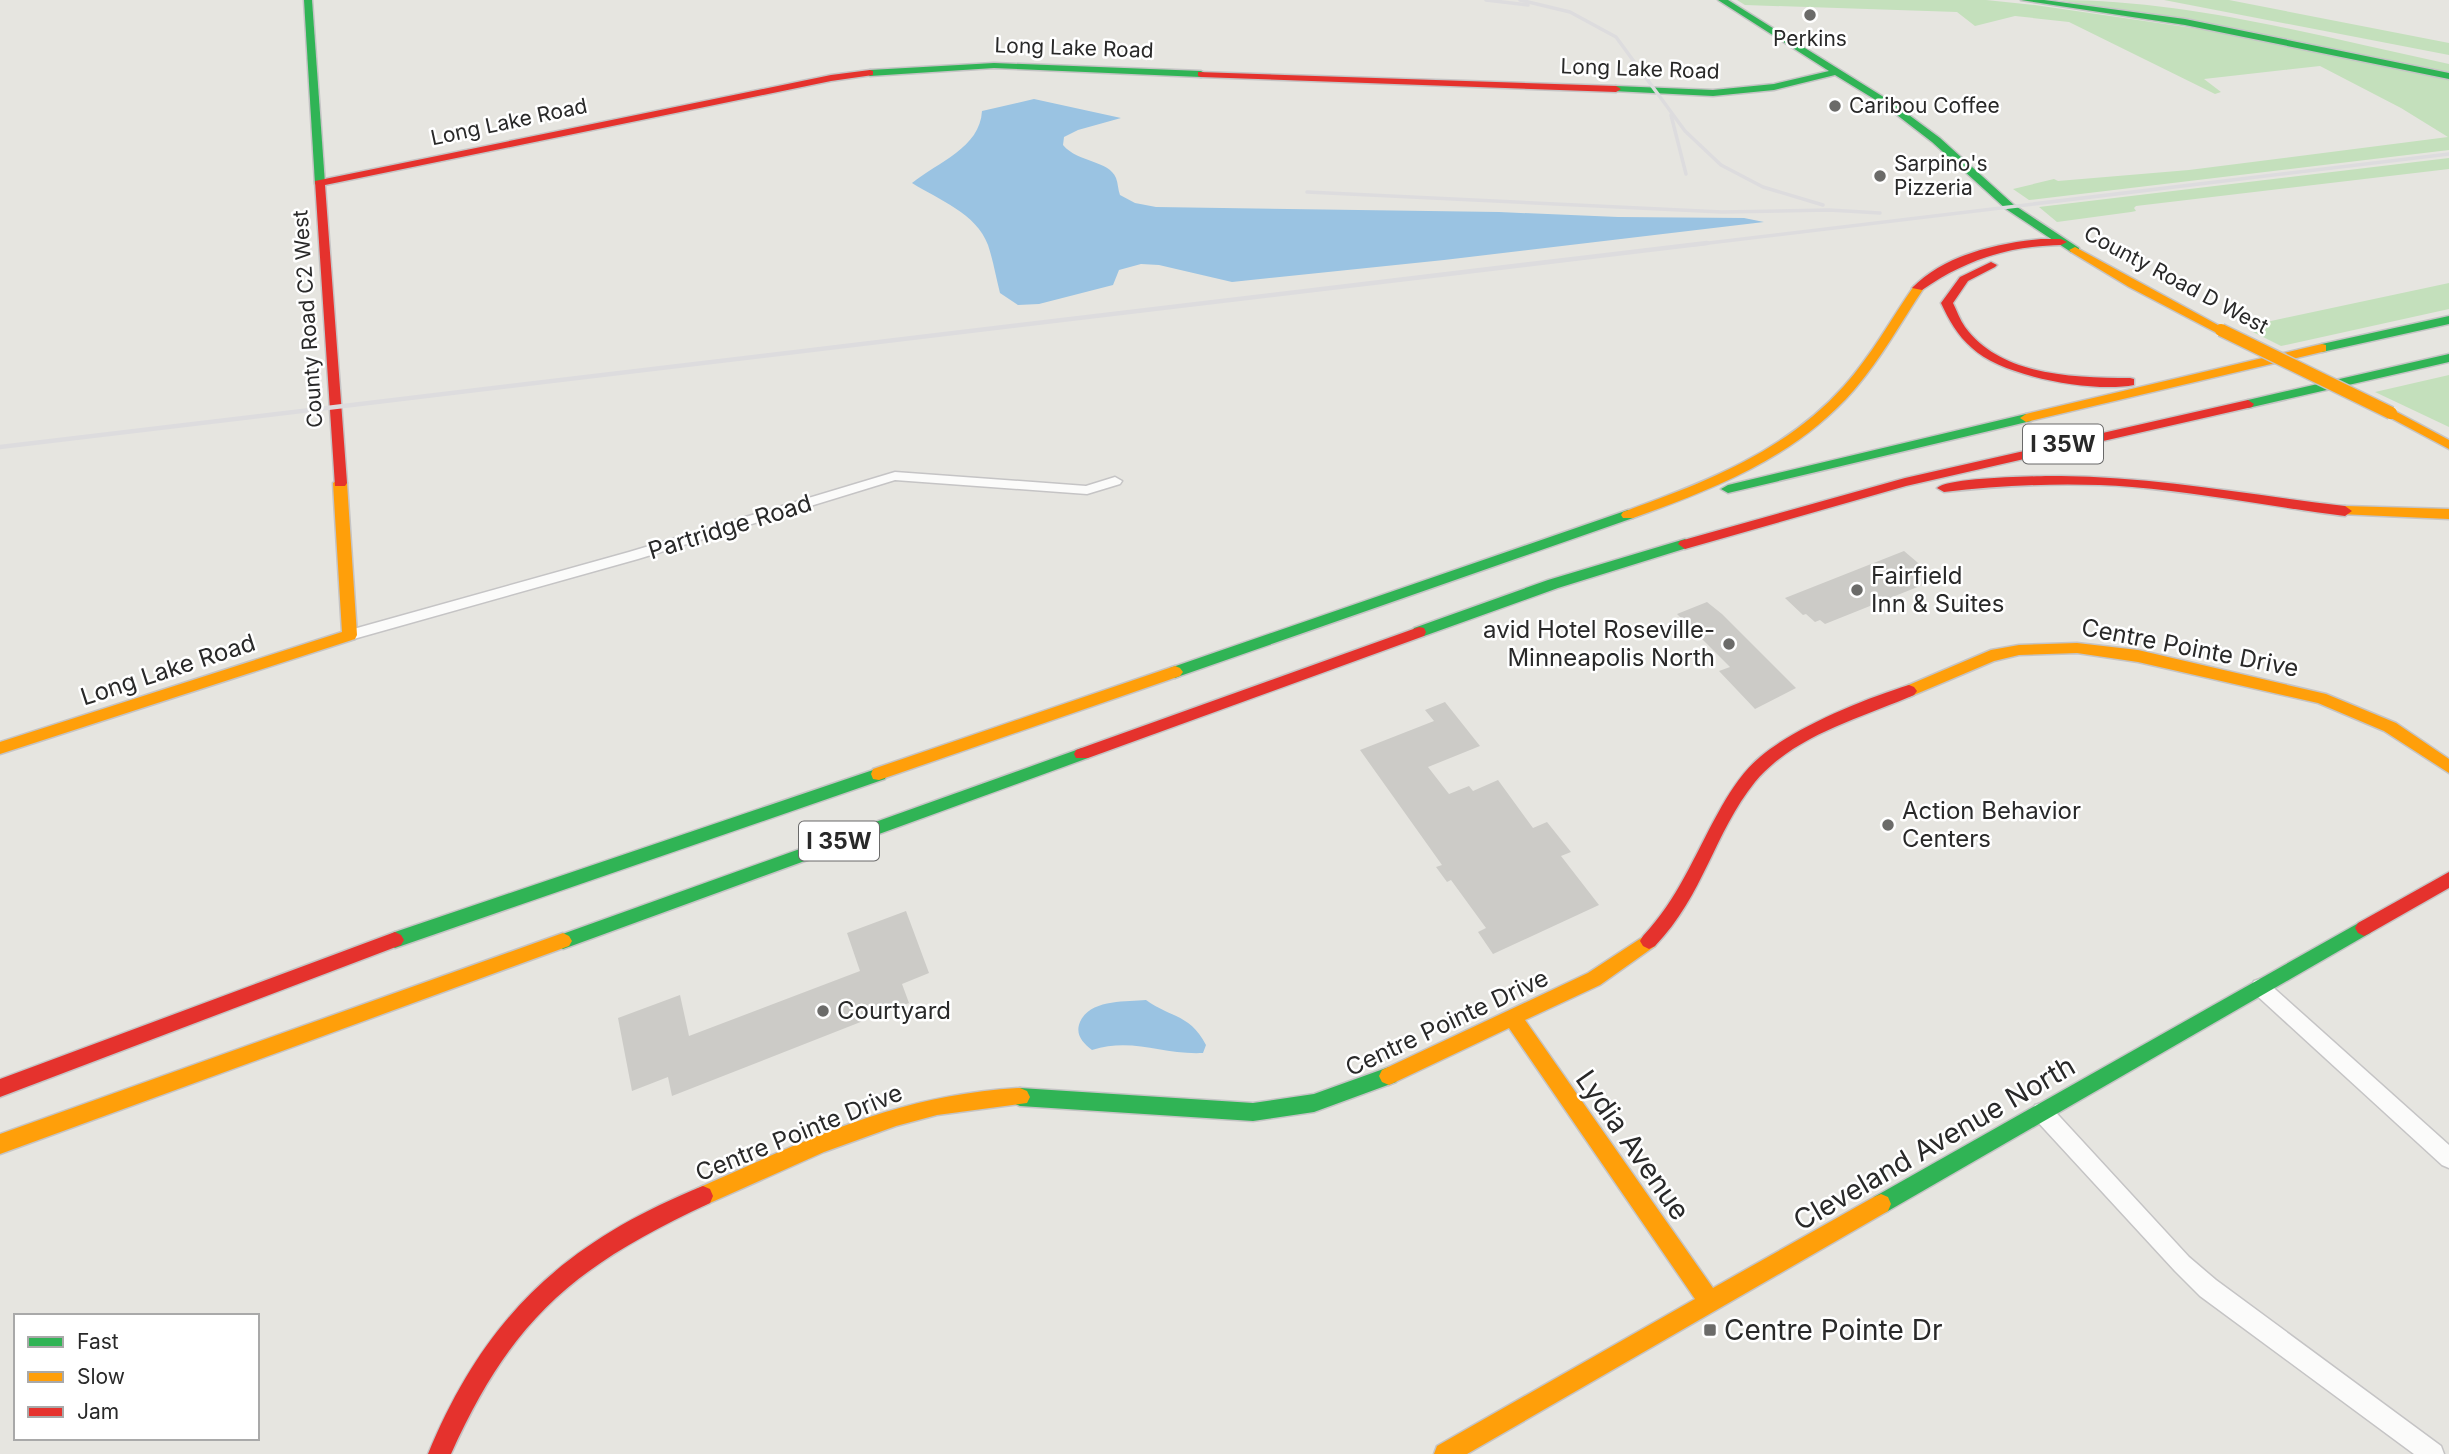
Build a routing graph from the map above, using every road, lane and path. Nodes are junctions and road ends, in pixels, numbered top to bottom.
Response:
1 (308, 0) edge
2 (1703, 0) edge
3 (1722, 0) edge
4 (2025, 0) edge
5 (2129, 0) edge
6 (2449, 60) edge
7 (1835, 72) junction
8 (2449, 76) edge
9 (319, 183) junction
10 (2061, 242) junction
11 (2449, 320) edge
12 (2449, 358) edge
13 (2172, 383) junction
14 (2449, 445) edge
15 (1115, 481) dead end
16 (1646, 509) junction
17 (2449, 514) edge
18 (1680, 544) junction
19 (350, 635) junction
20 (0, 748) edge
21 (2449, 767) edge
22 (2449, 879) edge
23 (2260, 987) junction
24 (1513, 1018) junction
25 (0, 1088) edge
26 (2042, 1112) junction
27 (0, 1144) edge
28 (2449, 1158) edge
29 (1710, 1302) junction
30 (439, 1454) edge
31 (1445, 1454) edge
32 (2433, 1454) edge

1 - 9 main road, County Road C2 West
2 - 7 main road, County Road D West
3 - 7 main road, County Road D West
4 - 8 main road
5 - 6 main road
7 - 9 main road, Long Lake Road
7 - 10 main road, County Road D West
9 - 19 main road, County Road C2 West
10 - 13 main road
10 - 14 main road, County Road D West, bridge
10 - 16 main road
11 - 13 main road, I 35W
12 - 18 main road, I 35W
13 - 16 main road, I 35W
15 - 19 street, Partridge Road
16 - 25 main road, I 35W
17 - 18 main road
18 - 27 main road, I 35W
19 - 20 main road, Long Lake Road
21 - 24 main road, Centre Pointe Drive
22 - 23 main road, Cleveland Avenue North
23 - 26 main road, Cleveland Avenue North
23 - 28 street
24 - 29 main road, Lydia Avenue
24 - 30 main road, Centre Pointe Drive
26 - 29 main road, Cleveland Avenue North
26 - 32 street
29 - 31 main road, Cleveland Avenue North

